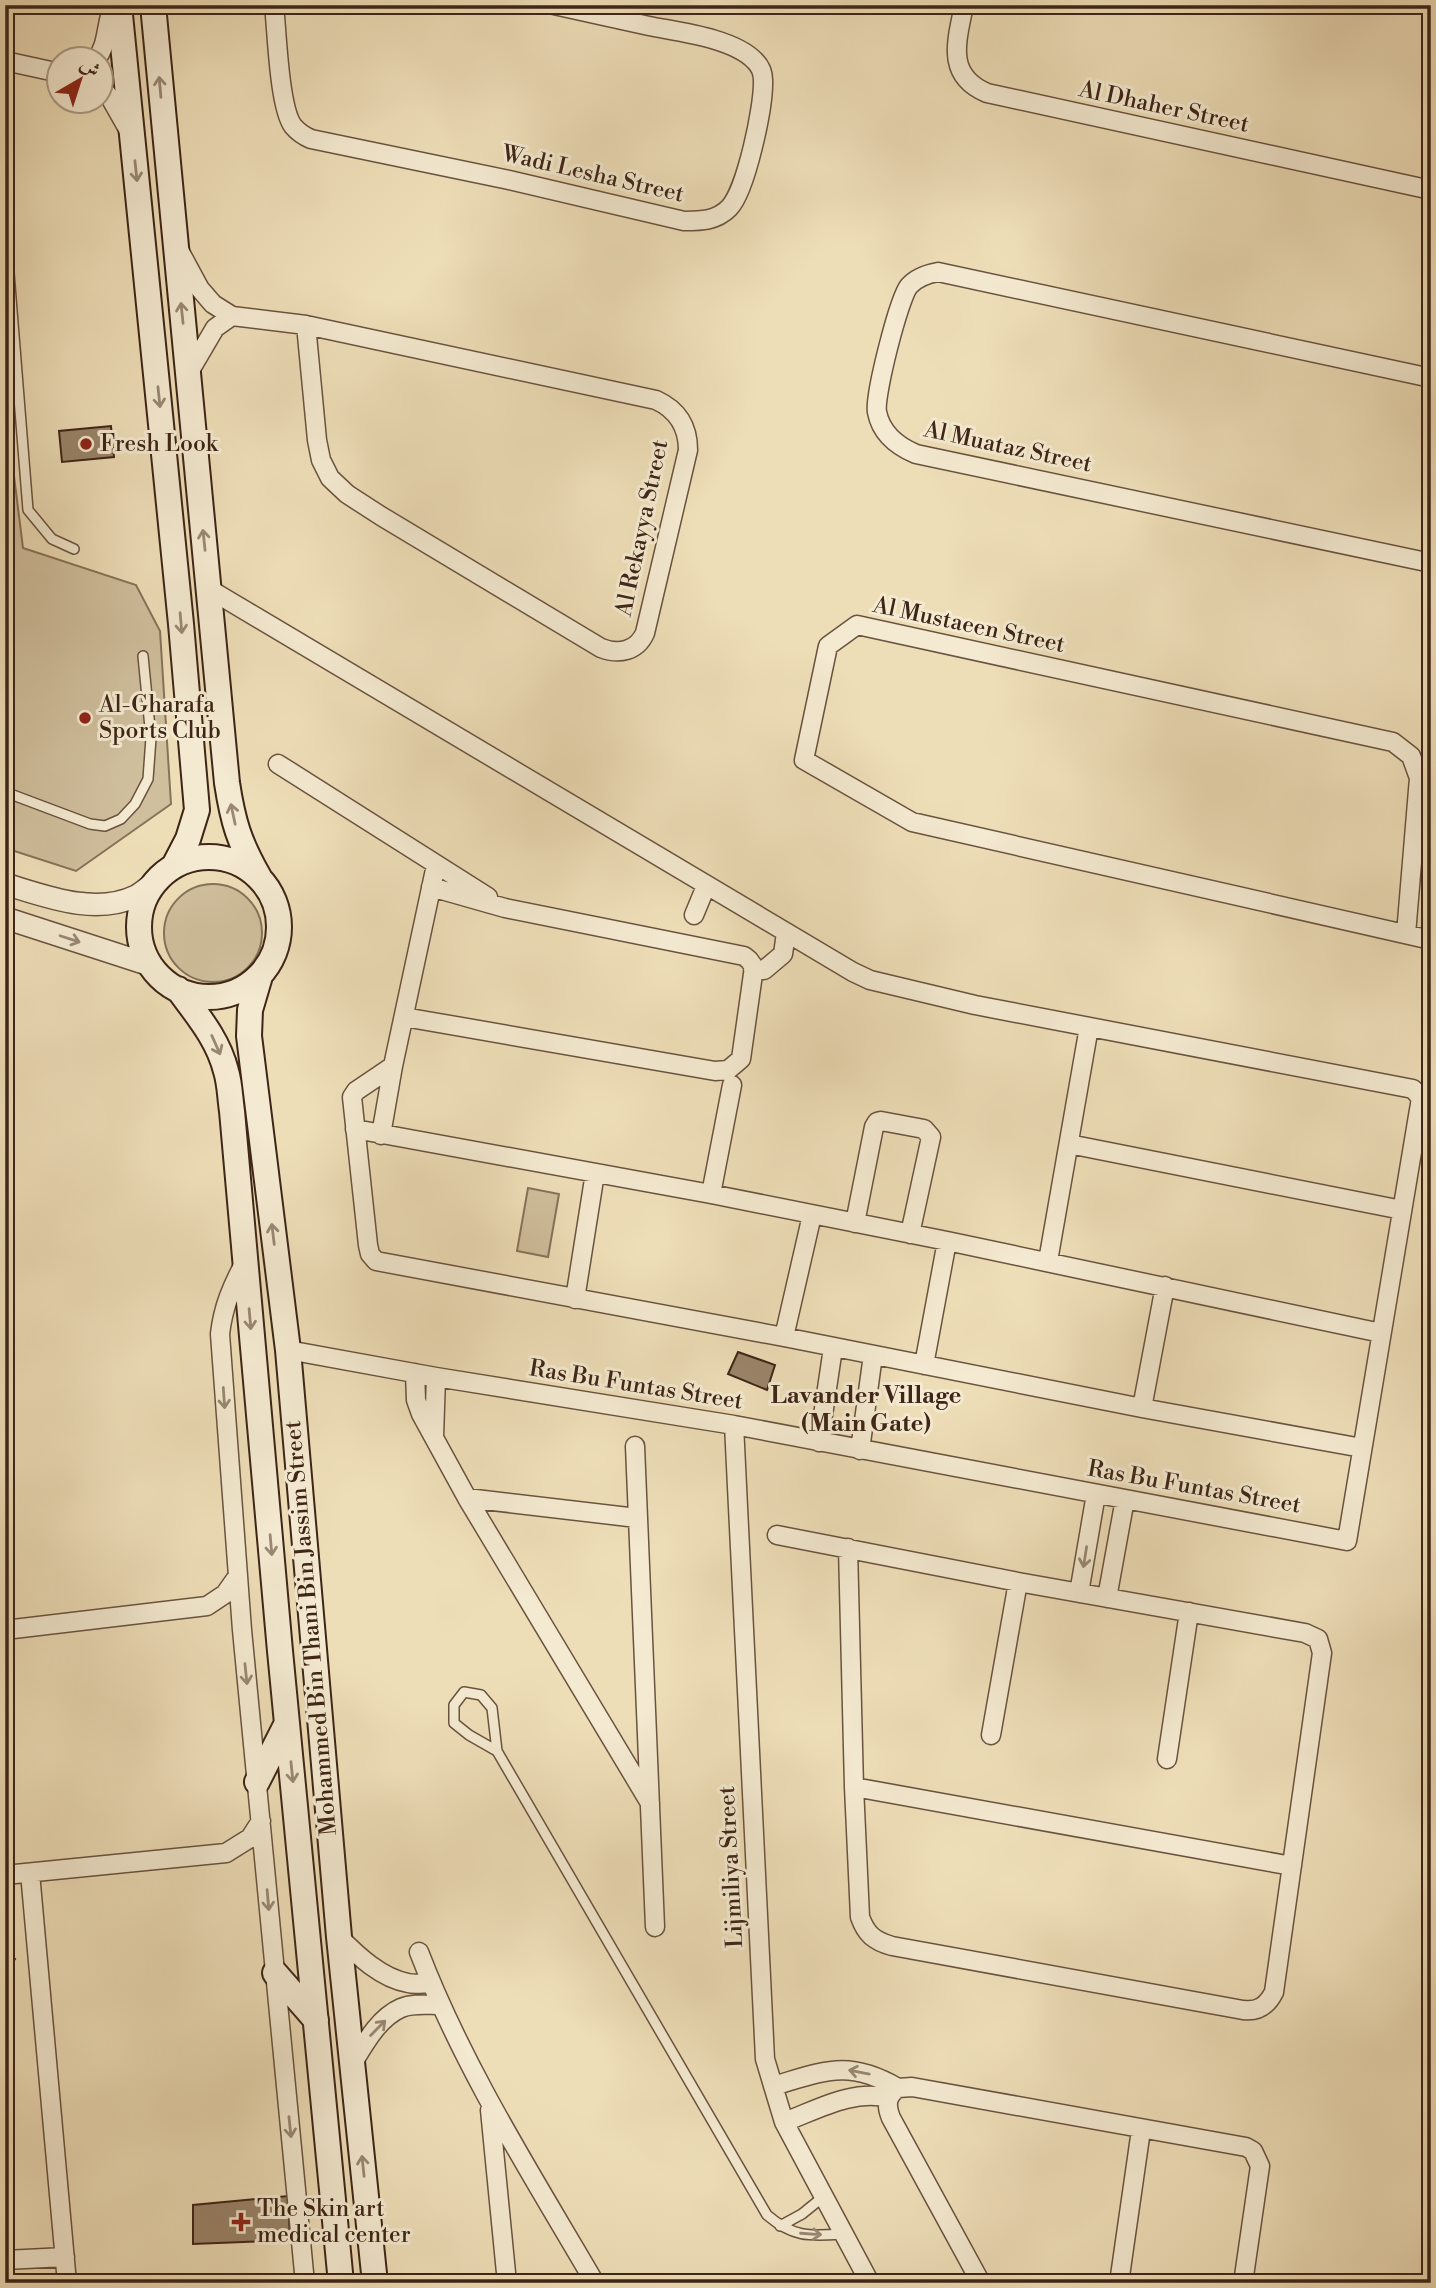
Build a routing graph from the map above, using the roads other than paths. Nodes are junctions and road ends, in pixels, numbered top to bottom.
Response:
1 (116, 5) edge
2 (153, 5) edge
3 (274, 5) edge
4 (554, 5) edge
5 (964, 5) edge
6 (104, 46) edge
7 (5, 61) edge
8 (46, 70) edge
9 (116, 108) edge
10 (132, 136) junction
11 (1431, 190) edge
12 (5, 223) edge
13 (175, 239) junction
14 (8, 295) edge
15 (232, 316) junction
16 (306, 325) junction
17 (188, 373) junction
18 (1431, 378) edge
19 (74, 549) dead end
20 (1431, 563) edge
21 (209, 589) junction
22 (143, 656) dead end
23 (278, 764) dead end
24 (5, 792) edge
25 (436, 865) junction
26 (174, 866) junction
27 (259, 877) junction
28 (154, 883) junction
29 (5, 884) edge
30 (706, 886) junction
31 (431, 887) junction
32 (505, 908) junction
33 (694, 915) dead end
34 (5, 918) edge
35 (786, 933) junction
36 (1406, 934) junction
37 (1431, 940) edge
38 (150, 965) junction
39 (753, 970) junction
40 (260, 976) junction
41 (177, 989) junction
42 (404, 1017) junction
43 (1089, 1027) junction
44 (393, 1066) junction
45 (732, 1085) dead end
46 (355, 1129) junction
47 (381, 1135) junction
48 (1069, 1144) junction
49 (595, 1173) junction
50 (711, 1194) junction
51 (1402, 1210) junction
52 (812, 1215) junction
53 (855, 1223) junction
54 (910, 1234) junction
55 (947, 1241) junction
56 (1048, 1261) junction
57 (245, 1262) junction
58 (1165, 1286) junction
59 (575, 1299) junction
60 (1381, 1333) junction
61 (784, 1337) junction
62 (833, 1348) junction
63 (288, 1350) junction
64 (873, 1355) junction
65 (923, 1365) junction
66 (415, 1373) junction
67 (436, 1377) junction
68 (1142, 1408) junction
69 (734, 1425) junction
70 (434, 1437) junction
71 (819, 1441) junction
72 (635, 1446) dead end
73 (1362, 1448) junction
74 (860, 1450) junction
75 (1096, 1494) junction
76 (467, 1498) junction
77 (1125, 1499) junction
78 (637, 1518) junction
79 (777, 1535) dead end
80 (848, 1548) junction
81 (237, 1577) junction
82 (1018, 1582) junction
83 (1079, 1593) junction
84 (1107, 1598) junction
85 (207, 1606) junction
86 (1189, 1612) junction
87 (5, 1630) edge
88 (242, 1630) junction
89 (287, 1723) junction
90 (991, 1735) dead end
91 (497, 1751) junction
92 (1167, 1759) dead end
93 (257, 1782) junction
94 (853, 1787) junction
95 (650, 1803) junction
96 (261, 1821) junction
97 (226, 1853) junction
98 (1292, 1866) junction
99 (30, 1873) junction
100 (266, 1874) junction
101 (5, 1875) edge
102 (655, 1927) dead end
103 (339, 1937) junction
104 (419, 1952) dead end
105 (275, 1973) junction
106 (431, 1983) junction
107 (440, 2005) junction
108 (316, 2020) junction
109 (351, 2066) junction
110 (773, 2086) junction
111 (893, 2093) junction
112 (489, 2103) junction
113 (783, 2122) junction
114 (1141, 2130) junction
115 (823, 2197) junction
116 (780, 2226) junction
117 (843, 2234) junction
118 (65, 2257) junction
119 (5, 2260) edge
120 (67, 2283) edge
121 (305, 2283) edge
122 (341, 2283) edge
123 (375, 2283) edge
124 (507, 2283) edge
125 (595, 2283) edge
126 (870, 2283) edge
127 (981, 2283) edge
128 (1119, 2283) edge
129 (1244, 2283) edge

1 - 6 street
1 - 10 main road
13 -> 2 main road
3 - 4 street, Wadi Lesha Street
5 - 11 street, Al Dhaher Street
7 - 8 street
9 - 10 street
10 -> 26 main road
12 - 14 lane
13 - 15 street
17 -> 13 main road
14 - 19 lane
15 - 16 street, Al Rekayya Street
15 - 17 street
16 - 16 street, Al Rekayya Street
21 -> 17 main road
18 - 20 street, Al Muataz Street
27 -> 21 main road
21 - 30 street
22 - 24 lane
23 - 25 street
25 - 31 street
25 - 32 street
26 - 27 main road
26 - 28 main road
27 - 40 main road
28 - 29 street
28 - 38 main road
30 - 33 street
30 - 35 street
31 - 32 street
31 - 42 street
32 - 39 street
34 -> 38 street
35 - 39 street
35 - 43 street
36 - 36 street, Al Mustaeen Street
36 - 37 street, Al Mustaeen Street
38 - 41 main road
39 - 42 street
40 - 41 main road
63 -> 40 main road, Mohammed Bin Thani Bin Jassim Street
41 -> 57 main road, Mohammed Bin Thani Bin Jassim Street
42 - 44 street
43 - 48 street
43 - 51 street
44 - 46 street
44 - 47 street
45 - 50 street
46 - 47 street
46 - 59 street
47 - 49 street
48 - 51 street
48 - 56 street
49 - 50 street
49 - 59 street
50 - 52 street
51 - 60 street
52 - 53 street
52 - 61 street
53 - 54 street
53 - 54 street
54 - 55 street
55 - 56 street
55 - 65 street
56 - 58 street
57 -> 81 street
57 -> 89 main road, Mohammed Bin Thani Bin Jassim Street
58 - 60 street
58 - 68 street
59 - 61 street
60 - 73 street
61 - 62 street
62 - 64 street
62 - 71 street
63 - 66 street, Ras Bu Funtas Street
63 - 103 main road, Mohammed Bin Thani Bin Jassim Street
64 - 65 street
64 - 74 street
65 - 68 street
66 - 67 street, Ras Bu Funtas Street
66 - 70 street
67 - 69 street, Ras Bu Funtas Street
67 - 70 street
68 - 73 street
69 - 71 street, Ras Bu Funtas Street
69 - 110 street, Lijmiliya Street
70 - 76 street
71 - 74 street, Ras Bu Funtas Street
72 - 78 street
73 - 77 street, Ras Bu Funtas Street
74 - 75 street, Ras Bu Funtas Street
75 - 77 street, Ras Bu Funtas Street
75 -> 83 street
76 - 78 street
76 - 95 street
77 - 84 street
78 - 95 street
79 - 80 street
80 - 82 street
80 - 94 street
81 - 85 street
81 - 88 street
82 - 83 street
82 - 90 street
83 - 84 street
84 - 86 street
85 - 87 street
85 - 88 street
86 - 92 street
86 - 98 street
88 -> 93 street
89 - 93 main road
89 -> 108 main road, Mohammed Bin Thani Bin Jassim Street
91 - 91 lane
91 - 116 lane
93 - 96 street
94 - 98 street
94 - 98 street
95 - 102 street
96 - 97 street
96 - 100 street
97 - 99 street
97 - 100 street
99 - 101 street
99 - 118 street
100 -> 105 street
103 - 106 street
103 - 109 main road, Mohammed Bin Thani Bin Jassim Street
104 - 106 street
105 - 108 main road
105 -> 121 street
106 - 107 street
109 -> 107 street
107 - 112 street
108 - 122 main road, Mohammed Bin Thani Bin Jassim Street
123 -> 109 main road, Mohammed Bin Thani Bin Jassim Street
111 -> 110 street
110 - 113 street, Lijmiliya Street
111 - 113 street
111 - 114 street
111 - 127 street
112 - 124 street
112 - 125 street
113 - 115 street, Lijmiliya Street
114 - 128 street
114 - 129 street
115 - 116 lane
115 - 117 street, Lijmiliya Street
116 -> 117 lane
117 - 126 street, Lijmiliya Street
118 - 119 street
118 - 120 street

